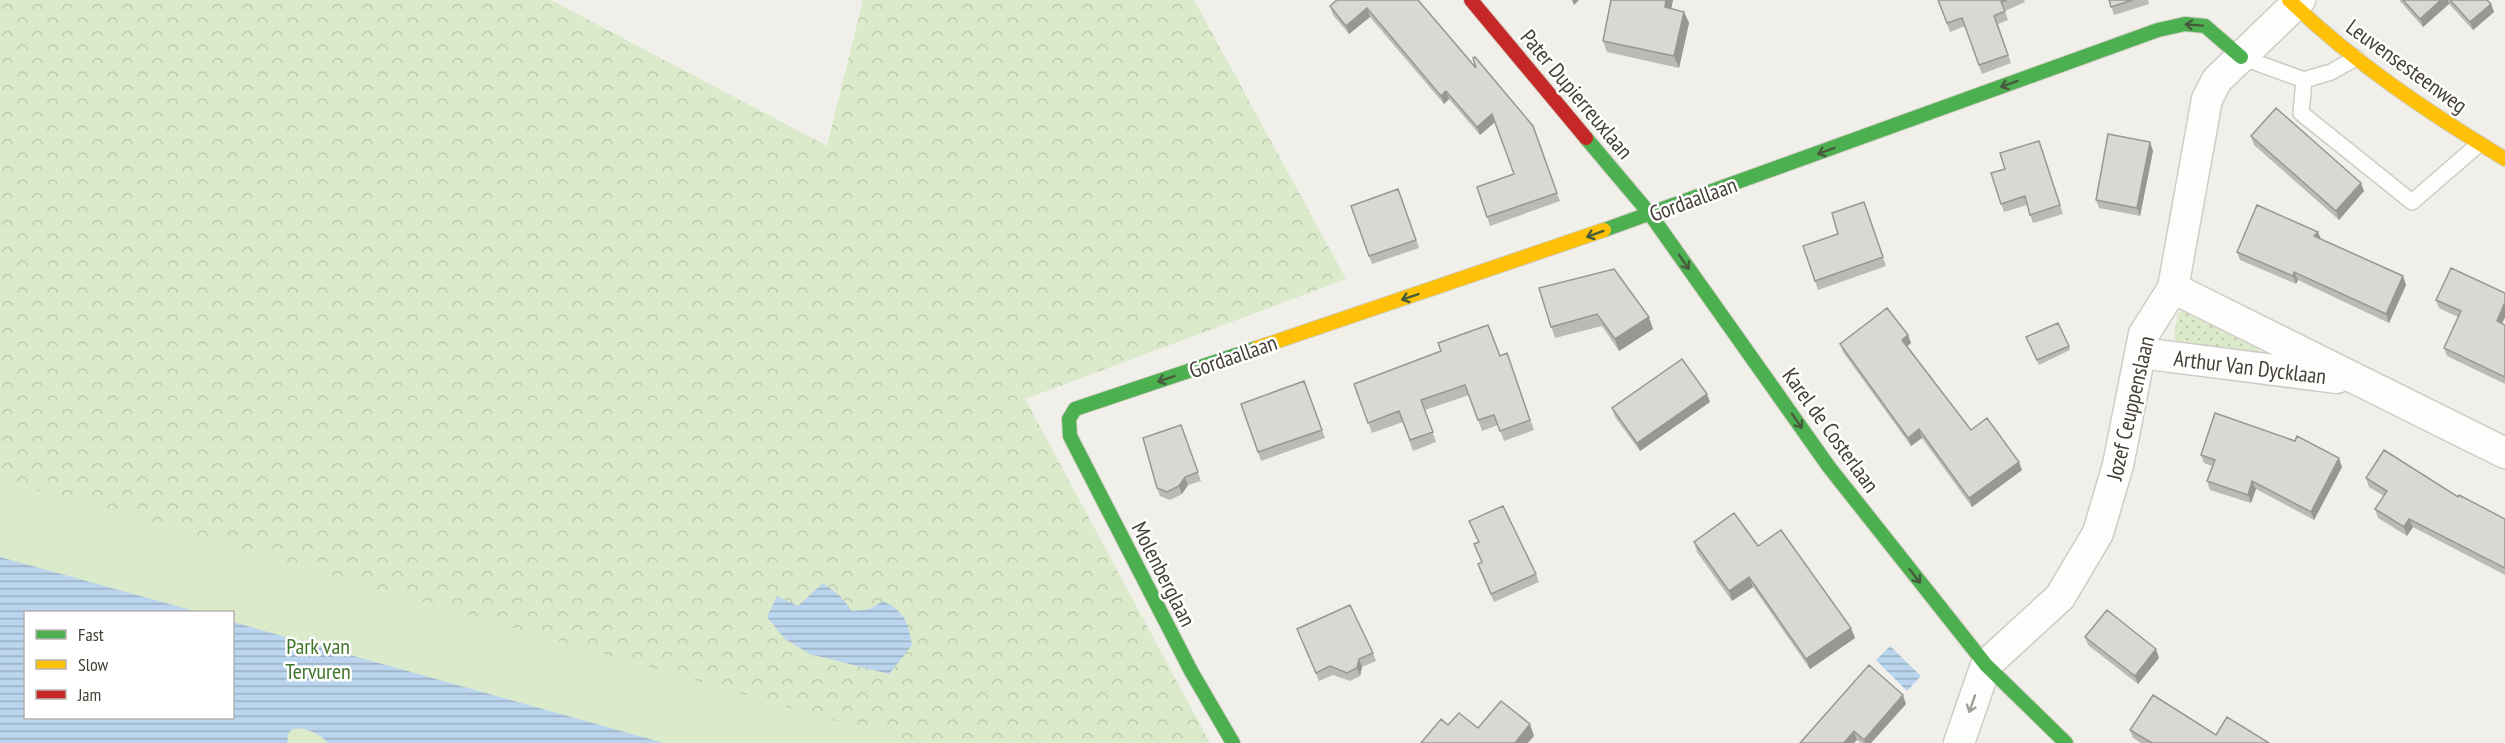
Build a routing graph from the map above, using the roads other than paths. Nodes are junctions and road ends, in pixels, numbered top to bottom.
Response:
1 (1471, 0) edge
2 (2295, 2) edge
3 (2241, 57) junction
4 (2356, 58) junction
5 (2304, 80) junction
6 (2480, 144) junction
7 (2505, 159) edge
8 (1650, 214) junction
9 (2173, 288) junction
10 (2141, 353) junction
11 (2360, 381) junction
12 (1070, 419) joint
13 (2505, 453) edge
14 (1986, 665) junction
15 (1233, 743) edge
16 (1959, 743) edge
17 (2066, 743) edge

1 - 8 street, Pater Dupierreuxlaan
2 - 3 street
2 - 4 street, Leuvensesteenweg
3 - 5 lane
3 -> 8 street, Gordaallaan
3 - 9 street, Jozef Ceuppenslaan
4 - 5 lane
4 - 6 street, Leuvensesteenweg
5 - 6 lane
6 - 7 street, Leuvensesteenweg
8 -> 12 street, Gordaallaan
8 -> 14 street, Karel de Costerlaan
9 - 10 street, Jozef Ceuppenslaan
9 - 11 street, Arthur Van Dycklaan
10 - 11 street, Arthur Van Dycklaan
10 - 14 street, Jozef Ceuppenslaan
11 - 13 street, Arthur Van Dycklaan
12 - 15 street, Molenberglaan
14 -> 16 street
14 - 17 street, Karel de Costerlaan

